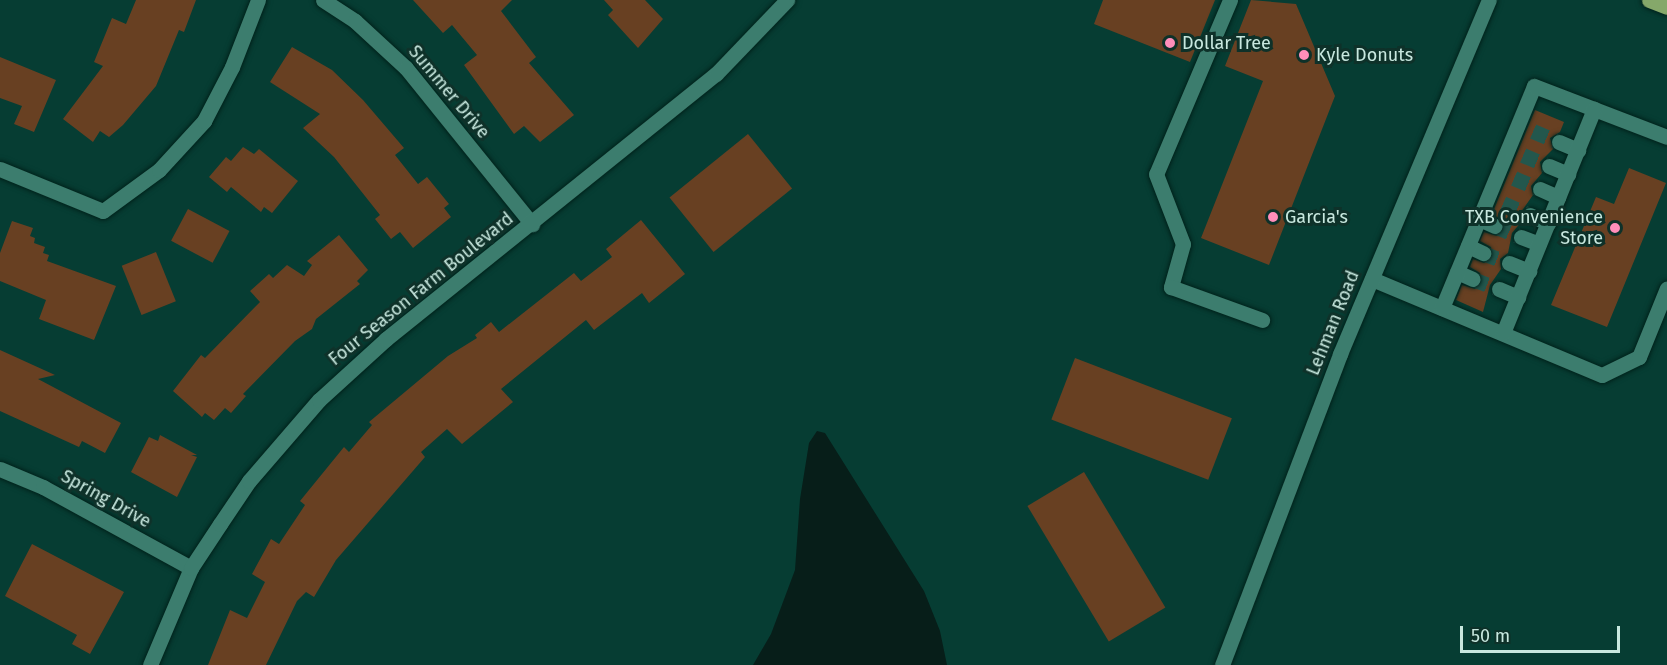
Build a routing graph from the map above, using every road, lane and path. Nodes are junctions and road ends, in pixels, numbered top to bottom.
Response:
1 (258, 0) edge
2 (322, 0) edge
3 (787, 0) edge
4 (1230, 0) edge
5 (1489, 0) edge
6 (1649, 0) edge
7 (1667, 7) edge
8 (1594, 109) junction
9 (1667, 137) edge
10 (1559, 142) tunnel mouth
11 (1508, 149) junction
12 (1578, 150) junction
13 (1523, 155) tunnel mouth
14 (1550, 166) tunnel mouth
15 (0, 169) edge
16 (1499, 172) junction
17 (1568, 174) junction
18 (1514, 178) tunnel mouth
19 (1540, 189) tunnel mouth
20 (1488, 197) junction
21 (1558, 197) junction
22 (1503, 204) tunnel mouth
23 (1530, 215) tunnel mouth
24 (1479, 219) junction
25 (1548, 223) junction
26 (532, 225) junction
27 (1495, 226) tunnel mouth
28 (1521, 237) tunnel mouth
29 (1539, 244) junction
30 (1468, 246) junction
31 (1483, 252) tunnel mouth
32 (1509, 263) tunnel mouth
33 (1528, 271) junction
34 (1457, 272) junction
35 (1372, 279) junction
36 (1473, 279) tunnel mouth
37 (1667, 288) edge
38 (1498, 289) tunnel mouth
39 (1518, 297) junction
40 (1442, 308) junction
41 (1262, 320) dead end
42 (1503, 333) junction
43 (0, 470) edge
44 (192, 568) junction
45 (150, 665) edge
46 (1222, 665) edge

1 - 15 street
2 - 26 street, Summer Drive
3 - 26 street, Four Season Farm Boulevard
4 - 41 street
5 - 35 street, Lehman Road
6 - 7 main road
8 - 9 street
8 - 11 street
8 - 12 street
10 - 12 street
11 - 13 street
11 - 16 street
12 - 17 street
14 - 17 street
16 - 18 street
16 - 20 street
17 - 21 street
19 - 21 street
20 - 22 street
20 - 24 street
21 - 25 street
23 - 25 street
24 - 27 street
24 - 30 street
25 - 29 street
26 - 44 street, Four Season Farm Boulevard
28 - 29 street
29 - 33 street
30 - 31 street
30 - 34 street
32 - 33 street
33 - 39 street
34 - 36 street
34 - 40 street
35 - 40 street
35 - 46 street, Lehman Road
37 - 42 street
38 - 39 street
39 - 42 street
40 - 42 street
43 - 44 street, Spring Drive
44 - 45 street, Four Season Farm Boulevard

